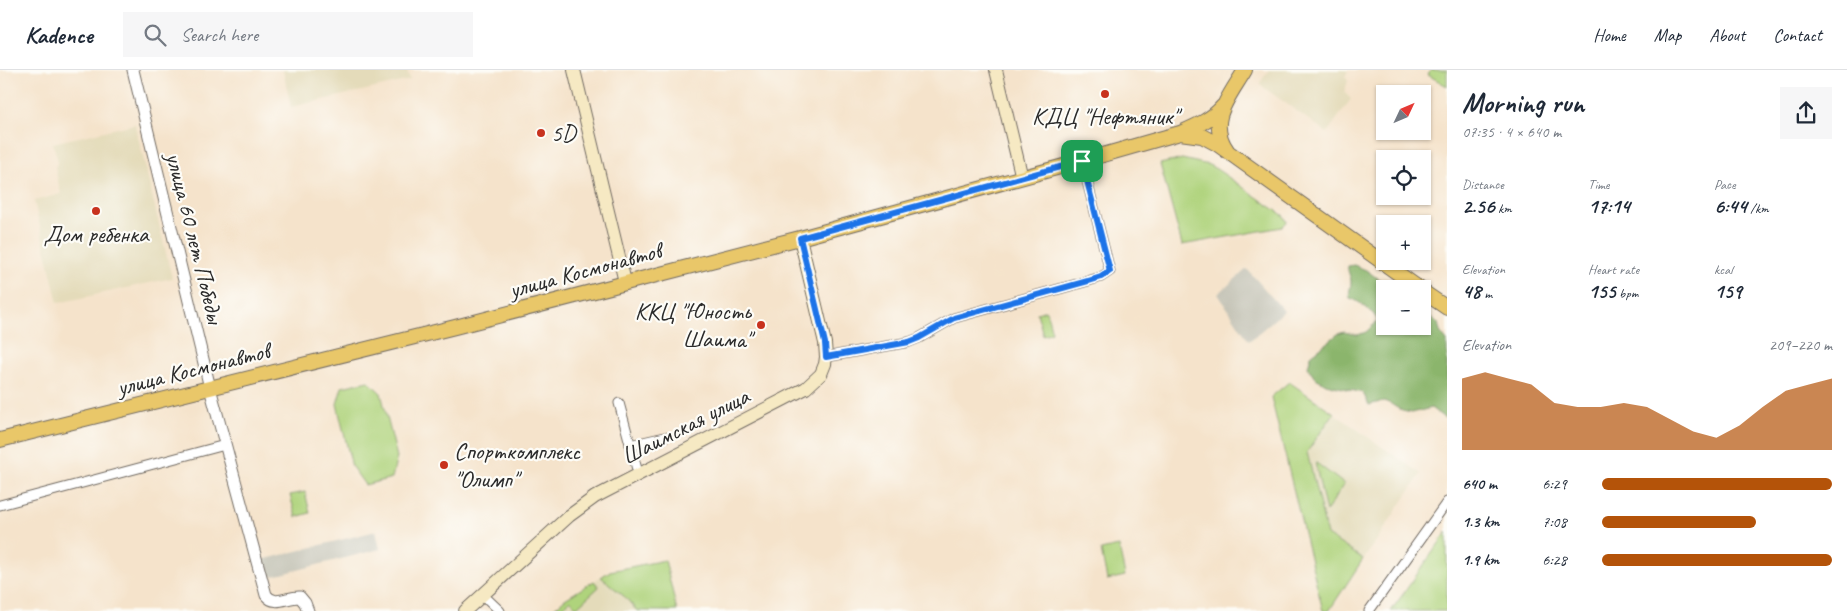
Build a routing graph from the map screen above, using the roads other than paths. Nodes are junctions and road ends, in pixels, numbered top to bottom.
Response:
1 (132, 70) edge
2 (574, 70) edge
3 (996, 70) edge
4 (1245, 70) edge
5 (1224, 106) junction
6 (1180, 133) junction
7 (1228, 152) junction
8 (1082, 161) junction
9 (1022, 178) junction
10 (800, 238) junction
11 (1407, 280) edge
12 (625, 282) junction
13 (1431, 297) edge
14 (1447, 308) edge
15 (826, 357) junction
16 (210, 388) junction
17 (619, 403) dead end
18 (665, 437) dead end
19 (0, 440) edge
20 (225, 445) junction
21 (630, 445) junction
22 (638, 473) junction
23 (1447, 502) edge
24 (0, 505) edge
25 (482, 594) junction
26 (308, 611) edge
27 (464, 611) edge
28 (500, 611) edge
29 (1369, 611) edge

1 - 16 street, улица 60 лет Победы
2 - 12 main road
3 - 9 main road
4 - 5 main road
5 - 6 main road, улица Космонавтов
5 - 7 main road
6 - 7 main road
6 - 8 main road, улица Космонавтов
7 - 11 main road
8 - 9 main road, улица Космонавтов
8 - 15 street
9 - 10 main road, улица Космонавтов
10 - 12 main road, улица Космонавтов
10 - 15 main road
12 - 16 main road, улица Космонавтов
13 - 14 main road
15 - 22 main road, Шаимская улица
16 - 19 main road, улица Космонавтов
16 - 20 street, улица 60 лет Победы
17 - 21 street
18 - 21 street
20 - 24 street
20 - 26 street, улица 60 лет Победы
21 - 22 street
22 - 25 main road, Шаимская улица
23 - 29 street
25 - 27 main road, Шаимская улица
25 - 28 street

